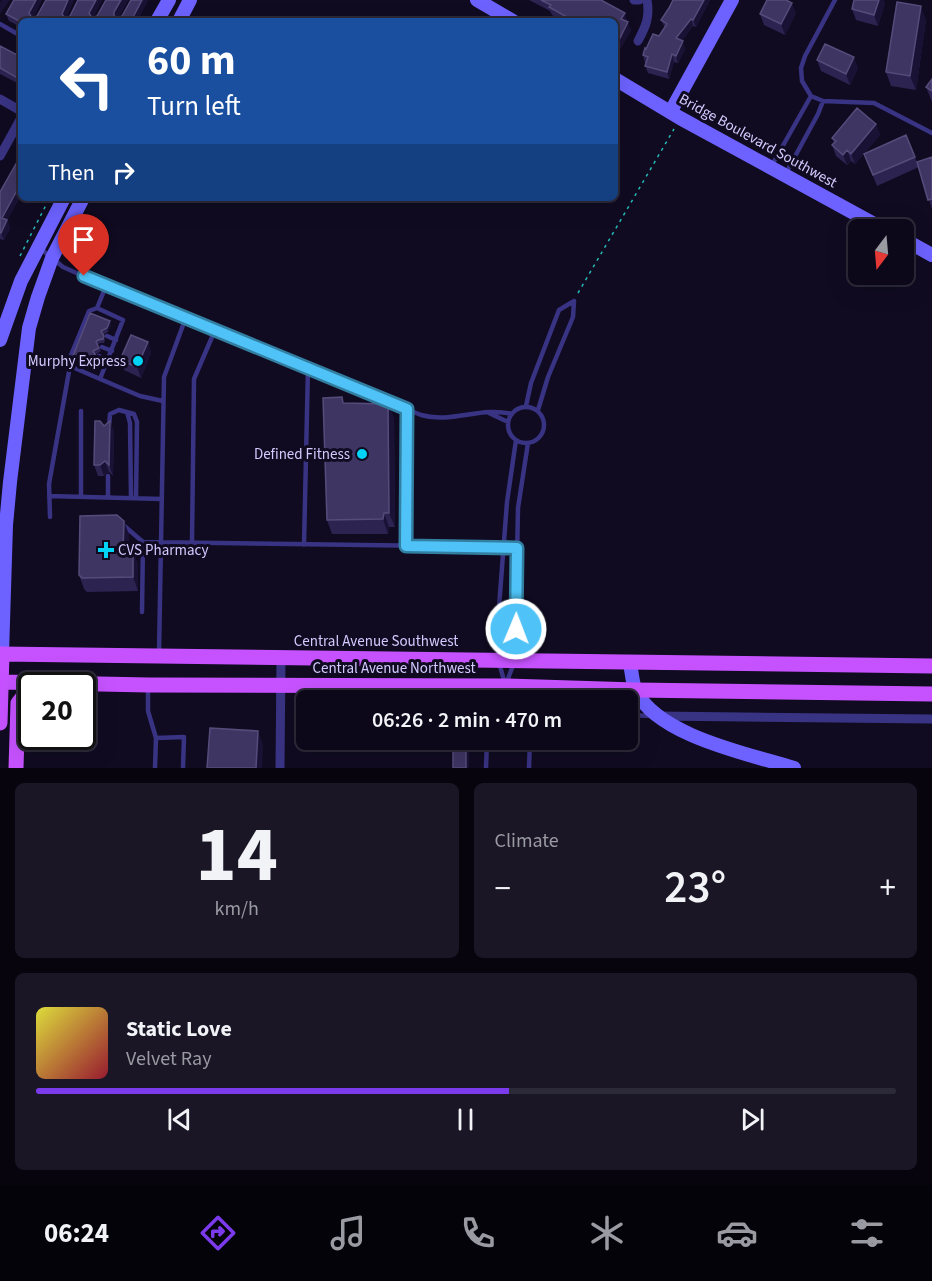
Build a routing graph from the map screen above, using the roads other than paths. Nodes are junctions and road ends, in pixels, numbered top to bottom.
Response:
1 (169, 0) edge
2 (190, 0) edge
3 (477, 0) edge
4 (634, 0) edge
5 (639, 0) edge
6 (647, 0) edge
7 (732, 0) edge
8 (836, 0) edge
9 (159, 18) edge
10 (181, 18) edge
11 (508, 18) edge
12 (0, 24) edge
13 (18, 34) edge
14 (638, 41) dead end
15 (618, 81) edge
16 (811, 96) junction
17 (0, 99) edge
18 (823, 101) junction
19 (18, 109) edge
20 (675, 114) junction
21 (18, 123) edge
22 (793, 128) junction
23 (932, 133) edge
24 (807, 135) junction
25 (0, 156) edge
26 (771, 168) junction
27 (785, 175) junction
28 (62, 201) edge
29 (81, 201) edge
30 (865, 219) edge
31 (914, 245) edge
32 (38, 246) junction
33 (932, 255) edge
34 (52, 258) junction
35 (106, 286) junction
36 (97, 308) junction
37 (186, 317) junction
38 (215, 330) junction
39 (107, 336) dead end
40 (0, 340) edge
41 (116, 340) junction
42 (102, 347) dead end
43 (112, 351) junction
44 (99, 356) dead end
45 (108, 360) junction
46 (70, 366) junction
47 (308, 368) junction
48 (100, 380) junction
49 (163, 401) junction
50 (526, 406) junction
51 (407, 409) junction
52 (538, 410) junction
53 (81, 411) dead end
54 (486, 412) junction
55 (512, 414) junction
56 (508, 422) junction
57 (108, 432) edge
58 (516, 440) junction
59 (528, 443) junction
60 (108, 476) dead end
61 (50, 496) junction
62 (81, 496) junction
63 (108, 497) junction
64 (134, 498) junction
65 (162, 498) junction
66 (50, 517) dead end
67 (116, 518) edge
68 (143, 542) junction
69 (161, 543) junction
70 (192, 543) junction
71 (304, 544) junction
72 (406, 546) junction
73 (503, 547) junction
74 (517, 548) junction
75 (142, 612) dead end
76 (1, 654) edge
77 (159, 656) junction
78 (281, 658) junction
79 (498, 659) junction
80 (515, 660) junction
81 (630, 663) junction
82 (932, 666) edge
83 (1, 682) edge
84 (18, 683) edge
85 (96, 685) edge
86 (148, 685) junction
87 (279, 685) junction
88 (506, 686) junction
89 (335, 690) edge
90 (428, 690) edge
91 (635, 690) joint
92 (638, 690) edge
93 (638, 694) edge
94 (932, 694) edge
95 (18, 703) edge
96 (638, 715) edge
97 (656, 716) junction
98 (932, 719) edge
99 (0, 723) edge
100 (156, 738) junction
101 (487, 750) edge
102 (530, 750) edge
103 (16, 768) edge
104 (155, 768) edge
105 (183, 768) edge
106 (280, 768) edge
107 (486, 768) edge
108 (529, 768) edge
109 (794, 768) edge

1 - 9 street
2 - 10 street
3 - 11 street
4 - 5 street
6 - 14 street
7 - 20 street
8 - 16 lane
12 - 13 lane
15 - 20 street, Bridge Boulevard Southwest
16 - 18 lane
16 - 22 lane
17 - 19 street
18 - 23 lane
18 - 24 lane
20 - 26 street, Bridge Boulevard Southwest
21 - 25 street
22 - 24 lane
22 - 26 lane
24 - 27 lane
26 - 27 street, Bridge Boulevard Southwest
27 - 30 street, Bridge Boulevard Southwest
28 - 32 street
29 - 34 street
31 - 33 street
32 - 34 lane
32 - 40 street
34 - 35 lane
34 - 76 street
35 - 36 lane
35 - 37 lane
36 - 41 lane
36 - 46 lane
37 - 38 lane
37 - 49 lane
38 - 47 lane
38 - 70 lane
39 - 41 lane
41 - 43 lane
42 - 43 lane
43 - 45 lane
44 - 45 lane
45 - 48 lane
46 - 48 lane
46 - 61 lane
47 - 51 lane
47 - 71 lane
48 - 49 lane
49 - 65 lane
50 - 52 lane
50 - 52 lane
50 - 55 lane
51 - 54 lane
51 - 72 lane
52 - 59 lane
53 - 62 lane
54 - 55 lane
54 - 56 lane
55 - 56 lane
56 - 58 lane
57 - 64 lane
58 - 59 lane
58 - 73 lane
59 - 74 lane
60 - 63 lane
61 - 62 lane
61 - 66 lane
62 - 63 lane
63 - 64 lane
64 - 65 lane
65 - 69 lane
67 - 68 lane
68 - 69 lane
68 - 75 lane
69 - 70 lane
69 - 77 lane
70 - 71 lane
71 - 72 lane
72 - 73 lane
73 - 74 lane
73 - 79 lane
74 - 80 lane
76 - 77 main road, Central Avenue Southwest
76 - 83 main road
77 - 78 main road, Central Avenue Southwest
78 - 79 main road, Central Avenue Southwest
78 - 87 street
79 - 80 main road, Central Avenue Southwest
79 - 88 lane
80 - 81 main road, Central Avenue Southwest
80 - 88 lane
81 - 82 main road, Central Avenue Southwest
81 - 91 street
83 - 84 main road, Central Avenue Northwest
83 - 99 main road
85 - 86 main road, Central Avenue Northwest
86 - 87 main road, Central Avenue Northwest
86 - 100 lane
87 - 89 main road, Central Avenue Northwest
87 - 106 street
88 - 90 main road, Central Avenue Northwest
88 - 91 main road, Central Avenue Northwest
92 - 94 main road, Central Avenue Northwest
93 - 97 street
95 - 103 main road
96 - 97 lane
97 - 98 street
97 - 109 street
100 - 104 lane
100 - 105 lane
101 - 107 lane
102 - 108 lane

